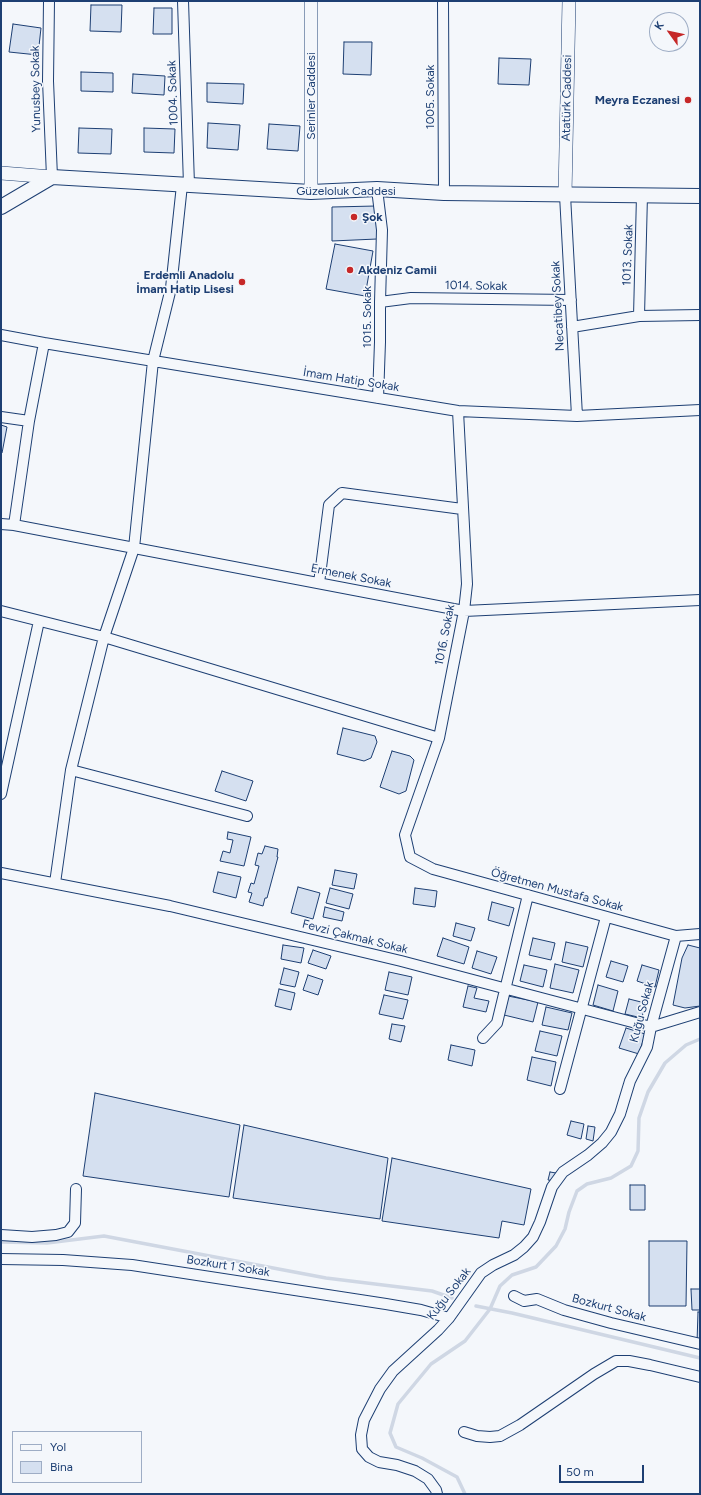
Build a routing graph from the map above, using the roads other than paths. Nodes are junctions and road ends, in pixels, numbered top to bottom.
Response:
1 (49, 1) edge
2 (183, 1) edge
3 (311, 1) edge
4 (443, 1) edge
5 (569, 1) edge
6 (1, 173) edge
7 (52, 177) junction
8 (185, 185) junction
9 (377, 189) junction
10 (311, 192) junction
11 (444, 193) junction
12 (565, 195) junction
13 (642, 195) junction
14 (700, 196) edge
15 (1, 207) edge
16 (571, 300) junction
17 (380, 302) junction
18 (700, 314) edge
19 (639, 316) junction
20 (572, 327) junction
21 (1, 335) edge
22 (44, 343) junction
23 (153, 361) junction
24 (378, 398) junction
25 (700, 410) edge
26 (458, 411) junction
27 (577, 416) junction
28 (1, 417) edge
29 (28, 421) junction
30 (462, 509) junction
31 (1, 524) edge
32 (14, 525) junction
33 (134, 548) junction
34 (319, 583) junction
35 (700, 600) edge
36 (1, 611) edge
37 (464, 611) junction
38 (39, 621) junction
39 (104, 637) junction
40 (439, 738) junction
41 (70, 770) junction
42 (1, 794) edge
43 (247, 816) dead end
44 (410, 857) joint
45 (1, 873) edge
46 (55, 883) junction
47 (528, 895) junction
48 (606, 917) junction
49 (700, 934) edge
50 (676, 936) junction
51 (505, 989) junction
52 (582, 1009) junction
53 (700, 1012) edge
54 (651, 1027) junction
55 (483, 1038) dead end
56 (560, 1089) dead end
57 (76, 1189) dead end
58 (1, 1236) edge
59 (1, 1259) edge
60 (514, 1296) dead end
61 (449, 1318) junction
62 (700, 1344) edge
63 (700, 1377) edge
64 (464, 1432) dead end
65 (437, 1494) edge

1 - 7 street, Yunusbey Sokak
2 - 8 street, 1004. Sokak
3 - 10 street, Serinler Caddesi
4 - 11 street, 1005. Sokak
5 - 12 street, Atatürk Caddesi
6 - 7 street
7 - 8 main road, Güzeloluk Caddesi
7 - 15 main road
8 - 10 main road, Güzeloluk Caddesi
8 - 23 street, 1004. Sokak
9 - 10 main road, Güzeloluk Caddesi
9 - 11 main road, Güzeloluk Caddesi
9 - 17 street, 1015. Sokak
11 - 12 main road, Güzeloluk Caddesi
12 - 13 main road, Güzeloluk Caddesi
12 - 16 street, Necatibey Sokak
13 - 14 main road, Güzeloluk Caddesi
13 - 19 street, 1013. Sokak
16 - 17 street, 1014. Sokak
16 - 20 street, Necatibey Sokak
17 - 24 street, 1015. Sokak
18 - 19 street
19 - 20 street
20 - 27 street, Necatibey Sokak
21 - 22 street, İmam Hatip Sokak
22 - 23 street, İmam Hatip Sokak
22 - 29 street
23 - 24 street, İmam Hatip Sokak
23 - 33 street, 1004. Sokak
24 - 26 street, İmam Hatip Sokak
25 - 27 street, İmam Hatip Sokak
26 - 27 street, İmam Hatip Sokak
26 - 30 street, 1016. Sokak
28 - 29 street
29 - 32 street
30 - 34 street
30 - 37 street, 1016. Sokak
31 - 32 street, Ermenek Sokak
32 - 33 street, Ermenek Sokak
33 - 34 street, Ermenek Sokak
33 - 39 street, 1004. Sokak
34 - 37 street, Ermenek Sokak
35 - 37 street, Ermenek Sokak
36 - 38 street
37 - 40 street, 1016. Sokak
38 - 39 street
38 - 42 street
39 - 40 street
39 - 41 street, 1004. Sokak
40 - 44 street, 1016. Sokak
41 - 43 street
41 - 46 street, 1004. Sokak
44 - 47 street, Öğretmen Mustafa Sokak
45 - 46 street, Fevzi Çakmak Sokak
46 - 51 street, Fevzi Çakmak Sokak
47 - 48 street, Öğretmen Mustafa Sokak
47 - 51 street
48 - 50 street, Öğretmen Mustafa Sokak
48 - 52 street
49 - 50 street, Öğretmen Mustafa Sokak
50 - 54 street, Kuğu Sokak
51 - 52 street, Fevzi Çakmak Sokak
51 - 55 street
52 - 54 street, Fevzi Çakmak Sokak
52 - 56 street
53 - 54 street
54 - 61 street, Kuğu Sokak
57 - 58 street
59 - 61 street, Bozkurt 1 Sokak
60 - 62 street, Bozkurt Sokak
61 - 65 street, Kuğu Sokak
63 - 64 street

